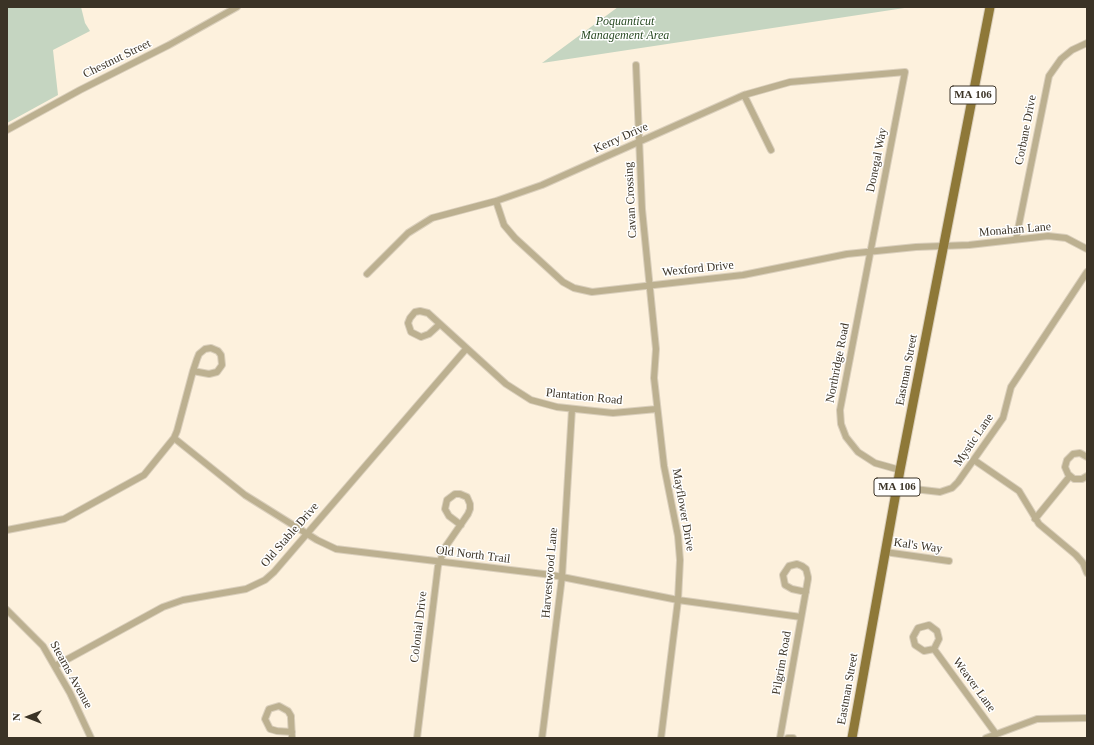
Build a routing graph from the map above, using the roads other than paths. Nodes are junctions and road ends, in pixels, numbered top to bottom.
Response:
1 (237, 7) edge
2 (990, 7) edge
3 (1087, 43) edge
4 (636, 65) dead end
5 (905, 72) joint
6 (744, 95) junction
7 (7, 130) edge
8 (639, 143) junction
9 (771, 150) dead end
10 (496, 201) junction
11 (1016, 239) junction
12 (944, 247) junction
13 (1087, 249) edge
14 (870, 252) junction
15 (1087, 272) edge
16 (367, 274) dead end
17 (649, 285) junction
18 (440, 324) junction
19 (466, 349) junction
20 (193, 371) junction
21 (572, 408) junction
22 (657, 408) junction
23 (174, 438) junction
24 (1087, 457) edge
25 (974, 460) junction
26 (900, 470) junction
27 (1070, 476) junction
28 (1087, 476) edge
29 (897, 487) junction
30 (1035, 519) junction
31 (461, 525) junction
32 (7, 530) edge
33 (307, 534) junction
34 (885, 552) junction
35 (949, 561) dead end
36 (439, 562) junction
37 (1087, 573) edge
38 (562, 577) junction
39 (806, 592) junction
40 (678, 600) junction
41 (7, 610) edge
42 (801, 617) junction
43 (934, 649) junction
44 (55, 666) junction
45 (1087, 718) edge
46 (996, 734) junction
47 (292, 735) edge
48 (91, 738) edge
49 (417, 738) edge
50 (542, 738) edge
51 (661, 738) edge
52 (780, 738) edge
53 (788, 738) edge
54 (794, 738) edge
55 (852, 738) edge
56 (986, 738) edge

1 - 7 street, Chestnut Street
2 - 12 main road, Eastman Street / MA 106
3 - 11 street, Corbane Drive
4 - 8 street, Cavan Crossing
5 - 6 street, Kerry Drive
5 - 14 street, Donegal Way
6 - 8 street, Kerry Drive
6 - 9 street
8 - 10 street, Kerry Drive
8 - 17 street, Cavan Crossing
10 - 16 street, Kerry Drive
10 - 17 street, Wexford Drive
11 - 12 street, Monahan Lane
11 - 13 street, Monahan Lane
12 - 14 street, Wexford Drive
12 - 26 main road, Eastman Street / MA 106
14 - 17 street, Wexford Drive
14 - 26 street, Northridge Road
15 - 25 street, Mystic Lane
17 - 22 street, Mayflower Drive
18 - 18 street, Plantation Road
18 - 19 street, Plantation Road
19 - 21 street, Plantation Road
19 - 33 street, Old Stable Drive
20 - 20 street
20 - 23 street
21 - 22 street, Plantation Road
21 - 38 street, Harvestwood Lane
22 - 40 street, Mayflower Drive
23 - 32 street
23 - 33 street, Old North Trail
24 - 27 street
25 - 29 street, Mystic Lane
25 - 30 street
26 - 29 main road, Eastman Street / MA 106
27 - 28 street
27 - 30 street
29 - 34 main road, Eastman Street / MA 106
30 - 37 street
31 - 31 street, Colonial Drive
31 - 36 street, Colonial Drive
33 - 36 street, Old North Trail
33 - 44 street, Old Stable Drive
34 - 35 street, Kal's Way
34 - 55 main road, Eastman Street / MA 106
36 - 38 street, Old North Trail
36 - 49 street, Colonial Drive
38 - 40 street, Old North Trail
38 - 50 street, Harvestwood Lane
39 - 39 street, Pilgrim Road
39 - 42 street, Pilgrim Road
40 - 42 street, Old North Trail
40 - 51 street, Mayflower Drive
41 - 44 street, Stearns Avenue
42 - 52 street, Pilgrim Road
43 - 43 street
43 - 46 street, Weaver Lane
44 - 48 street, Stearns Avenue
45 - 46 street
46 - 56 street
47 - 47 street
53 - 54 street

